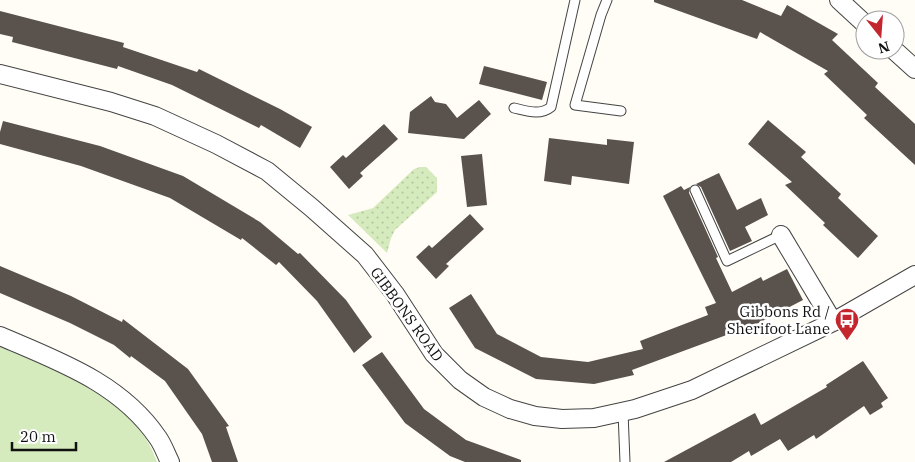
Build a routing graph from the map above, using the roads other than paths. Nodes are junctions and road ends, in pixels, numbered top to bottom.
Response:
1 (575, 0) edge
2 (607, 0) edge
3 (839, 0) edge
4 (855, 15) edge
5 (905, 60) edge
6 (915, 69) edge
7 (0, 74) edge
8 (514, 108) dead end
9 (620, 110) dead end
10 (695, 190) dead end
11 (780, 235) joint
12 (915, 275) edge
13 (833, 322) junction
14 (0, 336) edge
15 (623, 412) junction
16 (170, 462) edge
17 (625, 462) edge

1 - 8 lane
2 - 9 lane
3 - 4 street
5 - 6 street
7 - 15 street, GIBBONS ROAD
10 - 11 lane
11 - 13 street
12 - 13 street, GIBBONS ROAD
13 - 15 street, GIBBONS ROAD
14 - 16 street
15 - 17 lane

